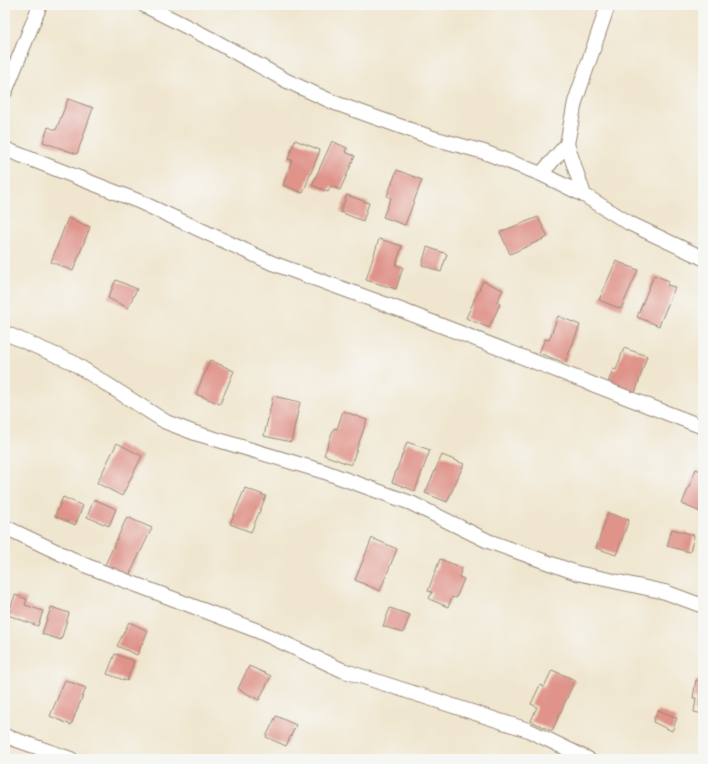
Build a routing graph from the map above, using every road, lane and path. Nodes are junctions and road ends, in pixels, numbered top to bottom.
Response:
1 (40, 5) edge
2 (144, 5) edge
3 (608, 5) edge
4 (5, 92) edge
5 (566, 144) junction
6 (5, 149) edge
7 (541, 174) junction
8 (584, 195) junction
9 (703, 258) edge
10 (5, 333) edge
11 (703, 427) edge
12 (5, 527) edge
13 (703, 606) edge
14 (5, 736) edge
15 (71, 759) edge
16 (588, 759) edge

1 - 4 street
2 - 7 street
3 - 5 street
5 - 7 street
5 - 8 street
6 - 11 street
7 - 8 street
8 - 9 street
10 - 13 street
12 - 16 street
14 - 15 street

